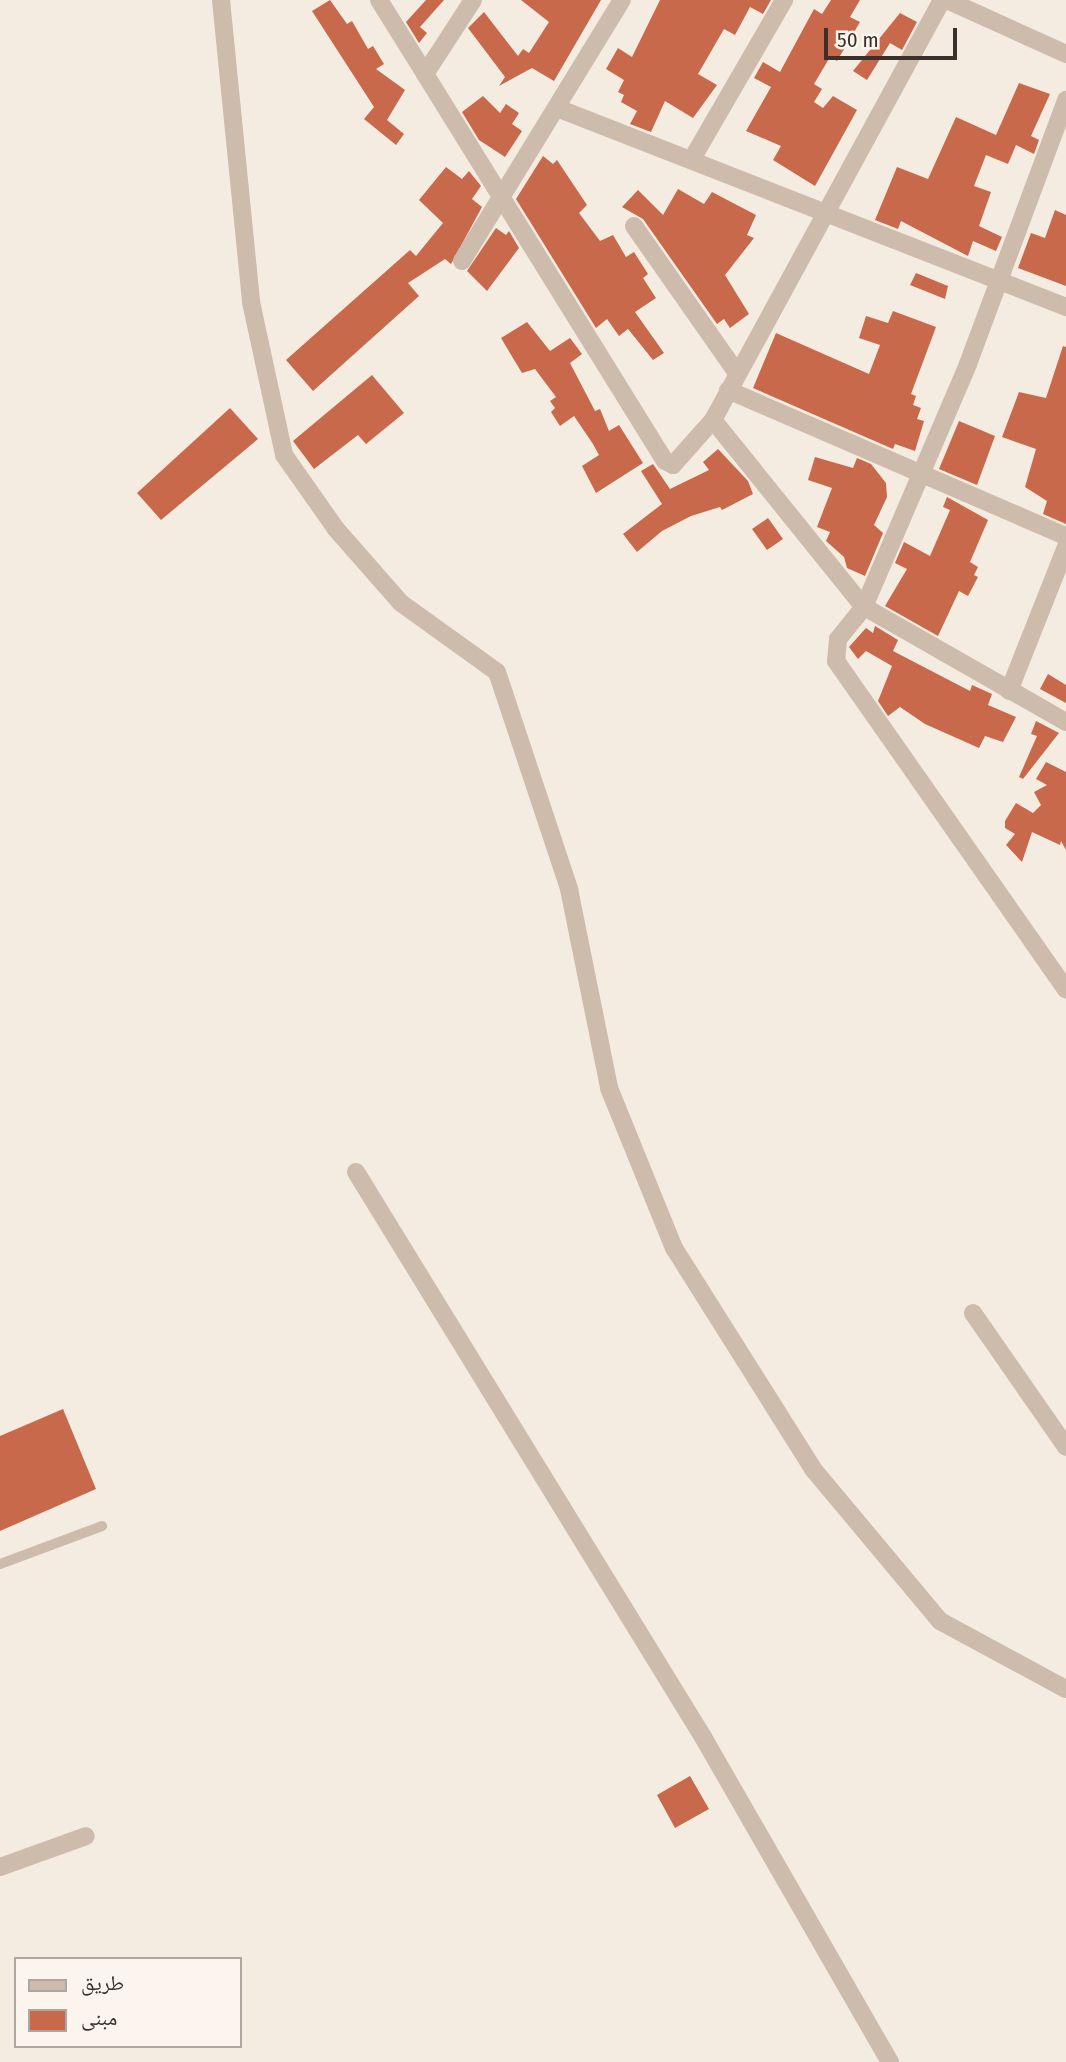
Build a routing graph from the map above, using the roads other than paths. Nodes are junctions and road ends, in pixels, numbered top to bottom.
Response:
1 (221, 0) edge
2 (379, 0) edge
3 (473, 0) edge
4 (622, 0) edge
5 (784, 0) edge
6 (942, 0) edge
7 (947, 0) edge
8 (1066, 54) edge
9 (425, 74) junction
10 (1066, 100) edge
11 (556, 108) junction
12 (692, 159) junction
13 (503, 201) junction
14 (823, 211) junction
15 (634, 226) dead end
16 (462, 261) dead end
17 (1000, 282) junction
18 (1066, 307) edge
19 (737, 373) junction
20 (727, 390) junction
21 (713, 420) junction
22 (924, 471) junction
23 (1066, 536) edge
24 (1066, 547) edge
25 (864, 607) junction
26 (1009, 691) junction
27 (1066, 722) edge
28 (1066, 989) edge
29 (356, 1172) dead end
30 (973, 1313) dead end
31 (1066, 1447) edge
32 (102, 1526) dead end
33 (0, 1564) edge
34 (1066, 1689) edge
35 (86, 1836) dead end
36 (0, 1867) edge
37 (890, 2062) edge

1 - 34 street
2 - 9 street
3 - 9 street
4 - 11 street
5 - 12 street
6 - 14 street
7 - 8 street
9 - 13 street
10 - 17 street
11 - 12 street
11 - 13 street
12 - 14 street
13 - 16 street
13 - 21 street
14 - 17 street
14 - 19 street
15 - 19 street
17 - 18 street
17 - 22 street
19 - 20 street
20 - 21 street
20 - 22 street
21 - 25 street
22 - 23 street
22 - 25 street
24 - 26 street
25 - 26 street
25 - 28 street
26 - 27 street
29 - 37 street
30 - 31 street
32 - 33 lane
35 - 36 street

